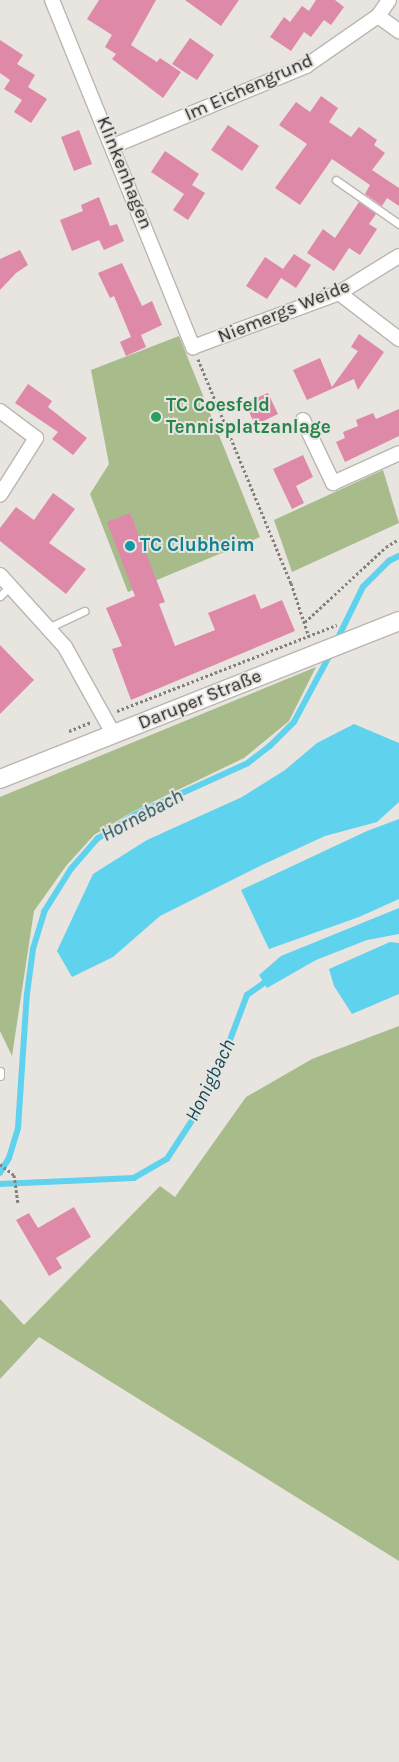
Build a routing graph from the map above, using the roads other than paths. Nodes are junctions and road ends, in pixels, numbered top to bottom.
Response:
1 (52, 0) edge
2 (389, 0) edge
3 (378, 16) junction
4 (399, 32) edge
5 (113, 146) junction
6 (336, 180) dead end
7 (399, 224) edge
8 (399, 256) edge
9 (339, 294) junction
10 (399, 339) edge
11 (193, 347) joint
12 (0, 411) edge
13 (303, 420) dead end
14 (399, 453) edge
15 (0, 495) edge
16 (0, 575) edge
17 (11, 584) junction
18 (0, 596) edge
19 (85, 611) dead end
20 (399, 620) edge
21 (50, 627) junction
22 (114, 735) junction
23 (0, 779) edge
24 (0, 1071) edge
25 (0, 1076) edge

1 - 5 street, Klinkenhagen
2 - 3 street, Im Eichengrund
3 - 4 street
3 - 5 street, Im Eichengrund
5 - 11 street, Klinkenhagen
6 - 7 lane
8 - 9 street, Niemergs Weide
9 - 10 street
9 - 11 street, Niemergs Weide
12 - 15 street
13 - 14 street
16 - 17 street
17 - 18 lane
17 - 21 street
19 - 21 lane
20 - 22 street, Daruper Straße
21 - 22 street
22 - 23 street, Daruper Straße
24 - 25 lane

